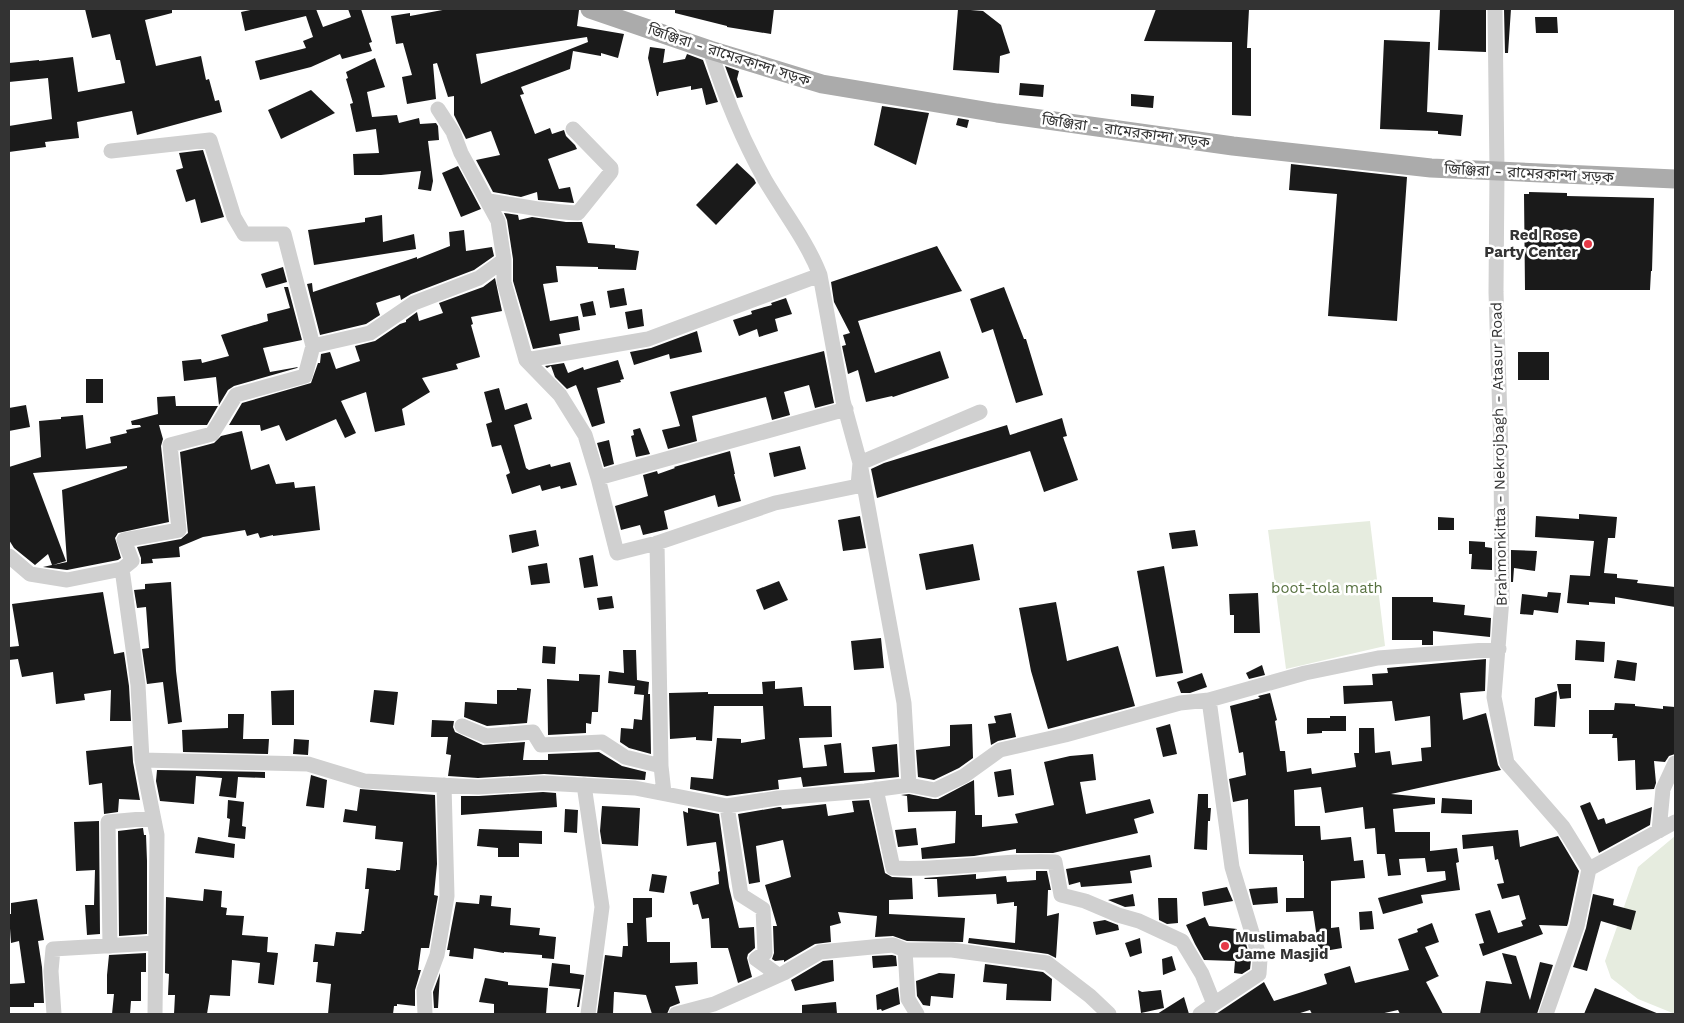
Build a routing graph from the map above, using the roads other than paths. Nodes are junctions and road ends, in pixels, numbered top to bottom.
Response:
1 (590, 9) edge
2 (1495, 9) edge
3 (710, 50) junction
4 (438, 109) dead end
5 (573, 129) dead end
6 (111, 151) dead end
7 (1498, 171) junction
8 (1675, 180) edge
9 (488, 201) junction
10 (504, 260) junction
11 (820, 275) junction
12 (313, 346) junction
13 (526, 360) junction
14 (846, 409) junction
15 (980, 412) dead end
16 (860, 463) junction
17 (598, 478) junction
18 (657, 543) junction
19 (9, 556) edge
20 (122, 569) junction
21 (1499, 649) junction
22 (1209, 700) junction
23 (462, 726) dead end
24 (142, 760) junction
25 (1675, 763) edge
26 (661, 766) junction
27 (444, 785) junction
28 (584, 785) junction
29 (909, 785) junction
30 (876, 789) junction
31 (664, 793) junction
32 (727, 806) junction
33 (153, 818) junction
34 (1675, 822) edge
35 (1659, 831) junction
36 (1589, 869) junction
37 (155, 942) junction
38 (110, 946) junction
39 (905, 950) junction
40 (778, 976) junction
41 (1214, 1004) junction
42 (54, 1014) edge
43 (155, 1014) edge
44 (425, 1014) edge
45 (588, 1014) edge
46 (676, 1014) edge
47 (917, 1014) edge
48 (1110, 1014) edge
49 (1200, 1014) edge
50 (1546, 1014) edge

1 - 3 main road, জিঞ্জিরা - রামেরকান্দা সড়ক
2 - 7 street, Brahmonkitta - Nekrojbagh - Atasur Road
3 - 7 main road, জিঞ্জিরা - রামেরকান্দা সড়ক
3 - 11 street
4 - 9 street
5 - 9 street
6 - 12 street
7 - 8 main road, জিঞ্জিরা - রামেরকান্দা সড়ক
7 - 21 street, Brahmonkitta - Nekrojbagh - Atasur Road
9 - 10 street
10 - 12 street
10 - 13 street
11 - 13 street
11 - 14 street
12 - 20 street
13 - 17 street
14 - 16 street
14 - 17 street
15 - 16 street
16 - 18 street
16 - 29 street
17 - 18 street
18 - 26 street
19 - 20 street
20 - 24 street
21 - 22 street
21 - 36 street, Brahmonkitta - Nekrojbagh - Atasur Road
22 - 29 street
22 - 41 street
23 - 26 street
24 - 27 street
24 - 33 street
25 - 35 street
26 - 31 street
27 - 28 street
27 - 44 street
28 - 31 street
28 - 45 street
29 - 30 street
30 - 32 street
30 - 41 street
31 - 32 street
32 - 40 street
33 - 37 street
33 - 38 street
34 - 35 street
35 - 36 street
36 - 50 street
37 - 38 street
37 - 43 street
38 - 42 street
39 - 40 street
39 - 47 street
39 - 48 street
40 - 46 street
41 - 49 street

